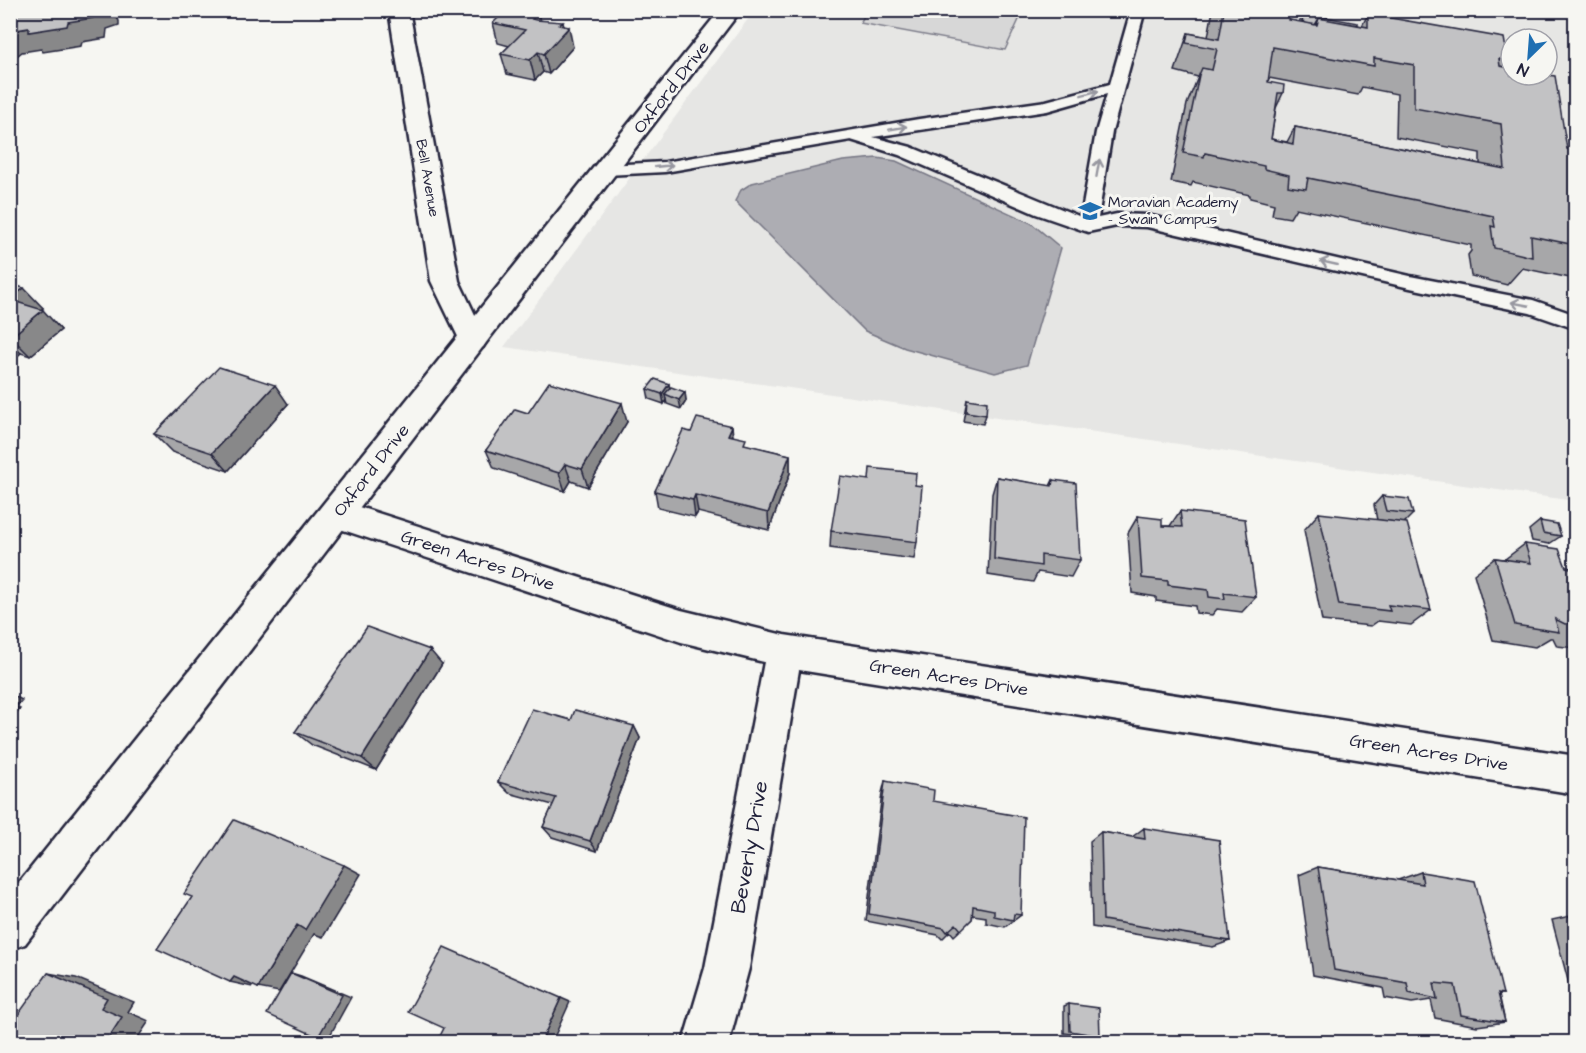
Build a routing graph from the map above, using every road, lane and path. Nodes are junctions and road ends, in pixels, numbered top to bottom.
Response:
1 (399, 10) edge
2 (731, 10) edge
3 (1138, 10) edge
4 (1116, 87) junction
5 (854, 135) junction
6 (606, 170) junction
7 (1088, 226) junction
8 (1575, 322) edge
9 (474, 340) junction
10 (337, 514) junction
11 (784, 651) junction
12 (1575, 775) edge
13 (10, 929) edge
14 (706, 1042) edge

1 - 9 street, Bell Avenue
2 - 6 street, Oxford Drive
3 - 4 lane
5 -> 4 lane
7 -> 4 lane
6 -> 5 lane
5 - 7 lane
6 - 9 street, Oxford Drive
8 -> 7 lane
9 - 10 street, Oxford Drive
10 - 11 street, Green Acres Drive
10 - 13 street, Oxford Drive
11 - 12 street, Green Acres Drive
11 - 14 street, Beverly Drive

